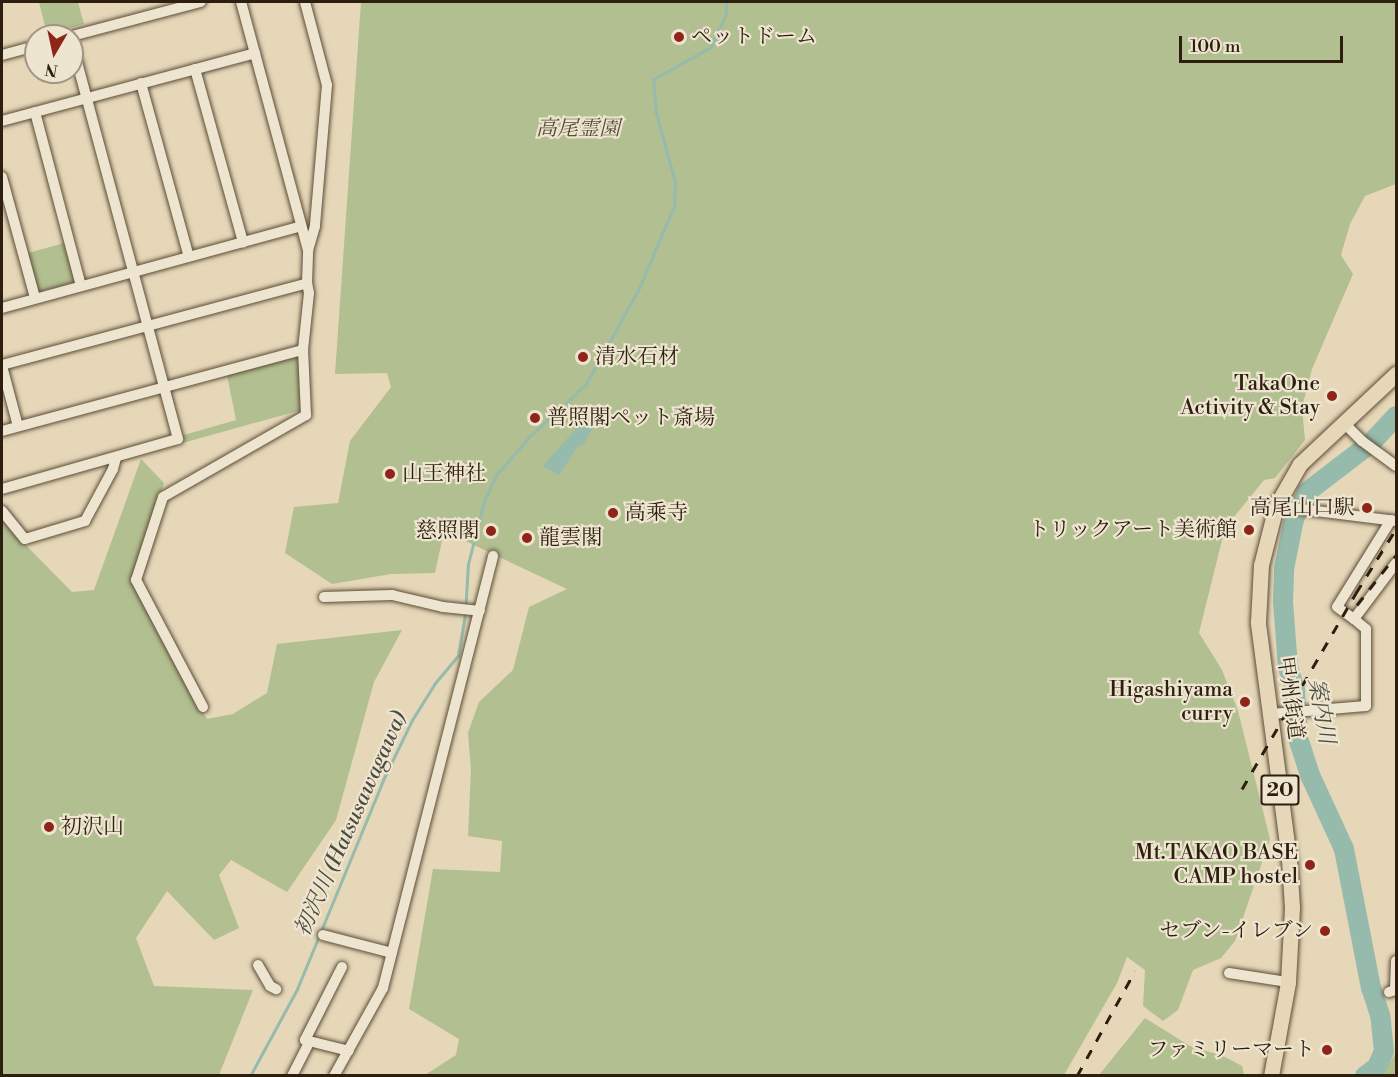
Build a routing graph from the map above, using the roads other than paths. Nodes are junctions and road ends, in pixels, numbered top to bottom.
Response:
1 (201, 2) edge
2 (241, 2) edge
3 (305, 2) edge
4 (84, 33) edge
5 (24, 49) edge
6 (255, 53) junction
7 (2, 55) edge
8 (195, 69) junction
9 (141, 83) junction
10 (82, 84) edge
11 (86, 98) junction
12 (35, 112) junction
13 (2, 121) edge
14 (2, 177) edge
15 (301, 226) junction
16 (243, 242) junction
17 (308, 250) junction
18 (189, 257) junction
19 (133, 272) junction
20 (307, 283) junction
21 (81, 286) junction
22 (35, 298) junction
23 (2, 308) edge
24 (148, 326) junction
25 (303, 350) junction
26 (2, 365) edge
27 (1396, 374) edge
28 (165, 387) junction
29 (1342, 422) junction
30 (18, 426) junction
31 (2, 430) edge
32 (116, 458) junction
33 (1396, 466) edge
34 (2, 489) edge
35 (1281, 506) junction
36 (2, 511) edge
37 (1394, 521) edge
38 (493, 556) dead end
39 (1396, 563) edge
40 (324, 597) dead end
41 (469, 610) junction
42 (1354, 619) junction
43 (203, 707) dead end
44 (1277, 713) junction
45 (323, 935) dead end
46 (392, 953) junction
47 (1396, 961) edge
48 (258, 964) dead end
49 (342, 967) dead end
50 (1229, 973) dead end
51 (1288, 982) junction
52 (276, 989) dead end
53 (1393, 991) edge
54 (310, 1041) junction
55 (349, 1051) junction
56 (292, 1076) edge
57 (334, 1076) edge
58 (1271, 1076) edge

1 - 4 street
2 - 6 street
3 - 17 street
5 - 7 street
6 - 8 street
6 - 15 street
8 - 9 street
8 - 16 street
9 - 11 street
9 - 18 street
10 - 11 street
11 - 12 street
11 - 19 street
12 - 13 street
12 - 21 street
14 - 22 street
15 - 16 street
15 - 17 street
16 - 18 street
17 - 20 street
18 - 19 street
19 - 21 street
19 - 24 street
20 - 24 street
20 - 25 street
21 - 22 street
22 - 23 street
24 - 26 street
24 - 28 street
25 - 28 street
25 - 43 street
26 - 30 street
27 - 29 highway, 甲州街道 / 20
28 - 30 street
28 - 32 street
29 - 33 street
29 - 35 highway, 甲州街道 / 20
30 - 31 street
32 - 34 street
32 - 36 street
35 - 37 street
35 - 44 highway, 甲州街道 / 20
37 - 42 street
38 - 41 street
39 - 42 street
40 - 41 street
41 - 46 street
42 - 44 street
44 - 51 highway, 甲州街道 / 20
45 - 46 street
46 - 55 street
47 - 53 street
48 - 52 street
49 - 54 street
50 - 51 street
51 - 58 highway, 甲州街道 / 20
54 - 55 street
54 - 56 street
55 - 57 street

